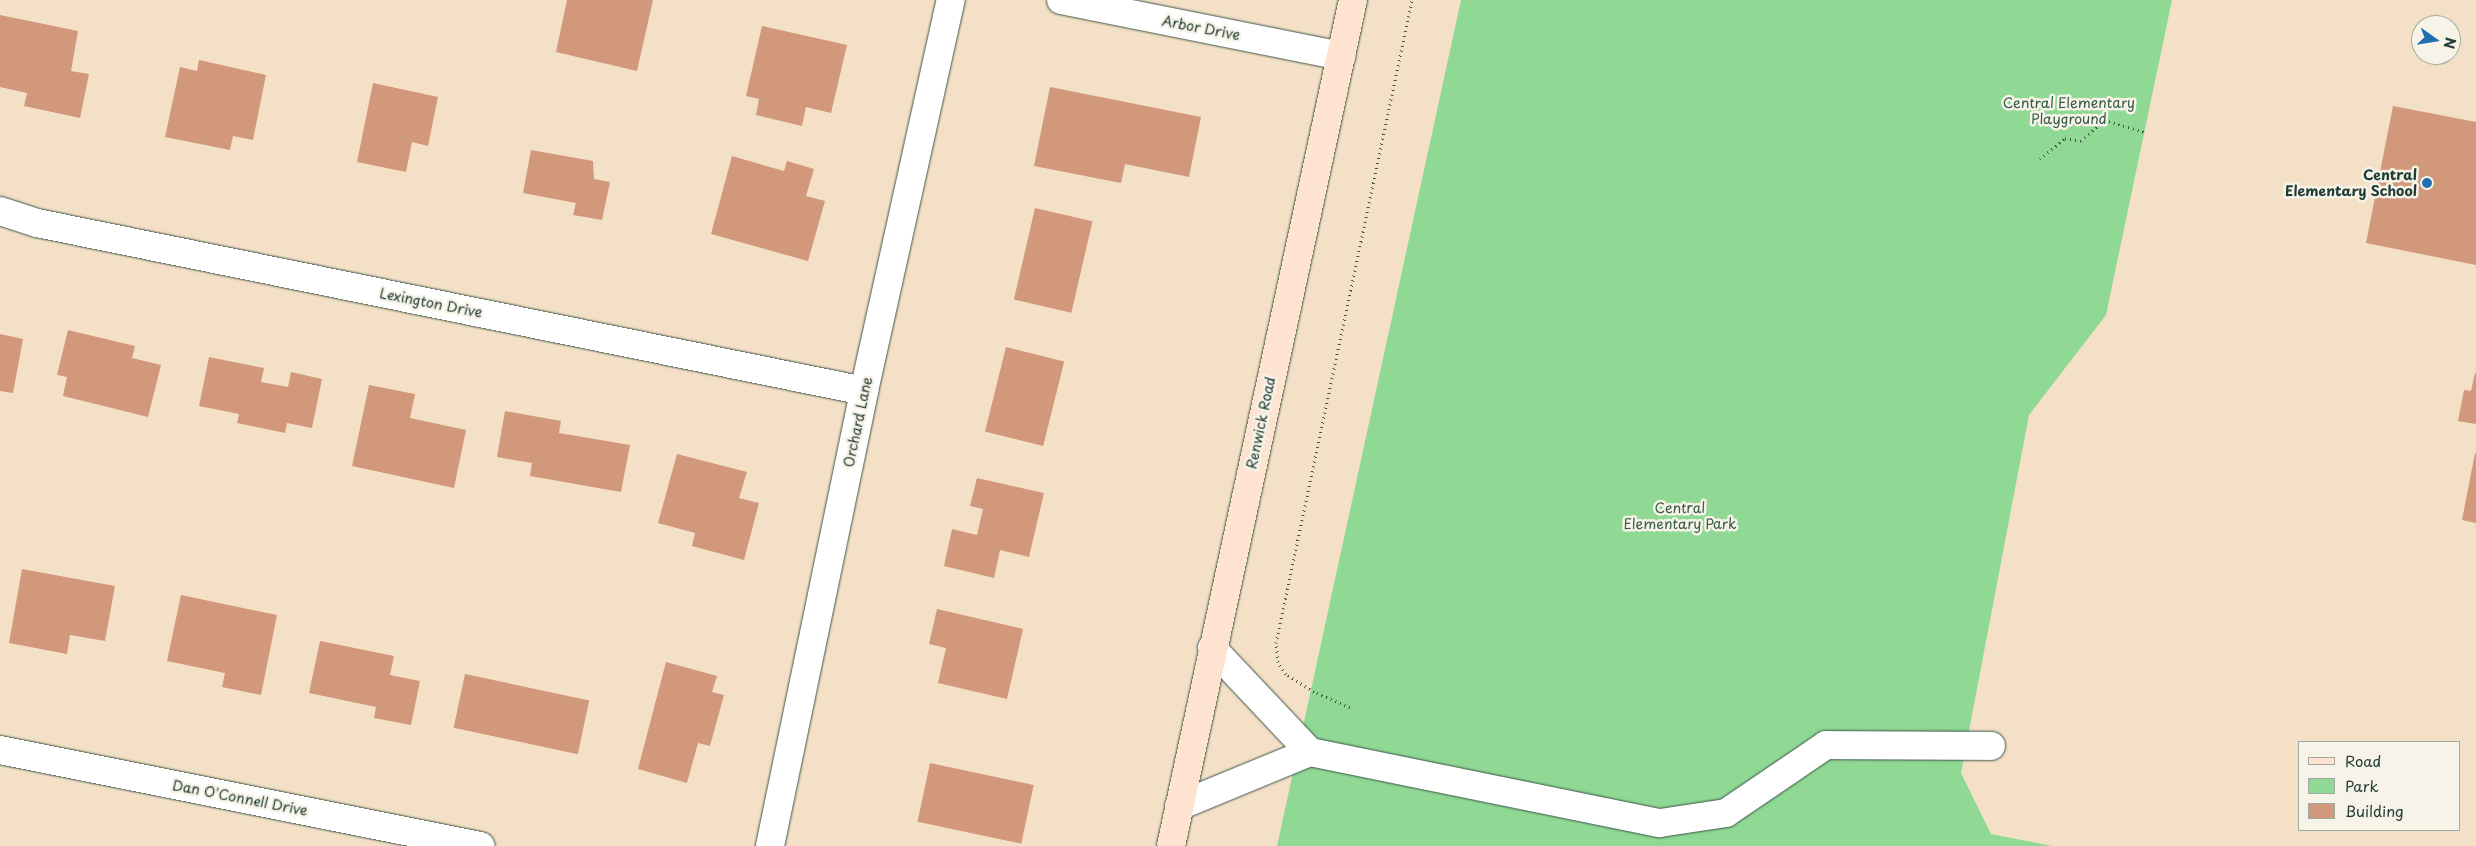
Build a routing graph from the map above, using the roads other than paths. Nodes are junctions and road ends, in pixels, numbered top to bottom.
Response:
1 (951, 0) edge
2 (1061, 0) edge
3 (1353, 0) edge
4 (1341, 56) junction
5 (0, 211) edge
6 (864, 390) junction
7 (1212, 648) junction
8 (1991, 746) dead end
9 (0, 750) edge
10 (1310, 752) junction
11 (1179, 806) junction
12 (480, 846) edge
13 (770, 846) edge
14 (1171, 846) edge

1 - 6 street, Orchard Lane
2 - 4 street, Arbor Drive
3 - 4 street, Renwick Road
4 - 7 street, Renwick Road
5 - 6 street, Lexington Drive
6 - 13 street, Orchard Lane
7 - 10 street
7 - 11 street, Renwick Road
8 - 10 street
9 - 12 street, Dan O'Connell Drive
10 - 11 street
11 - 14 street, Renwick Road

